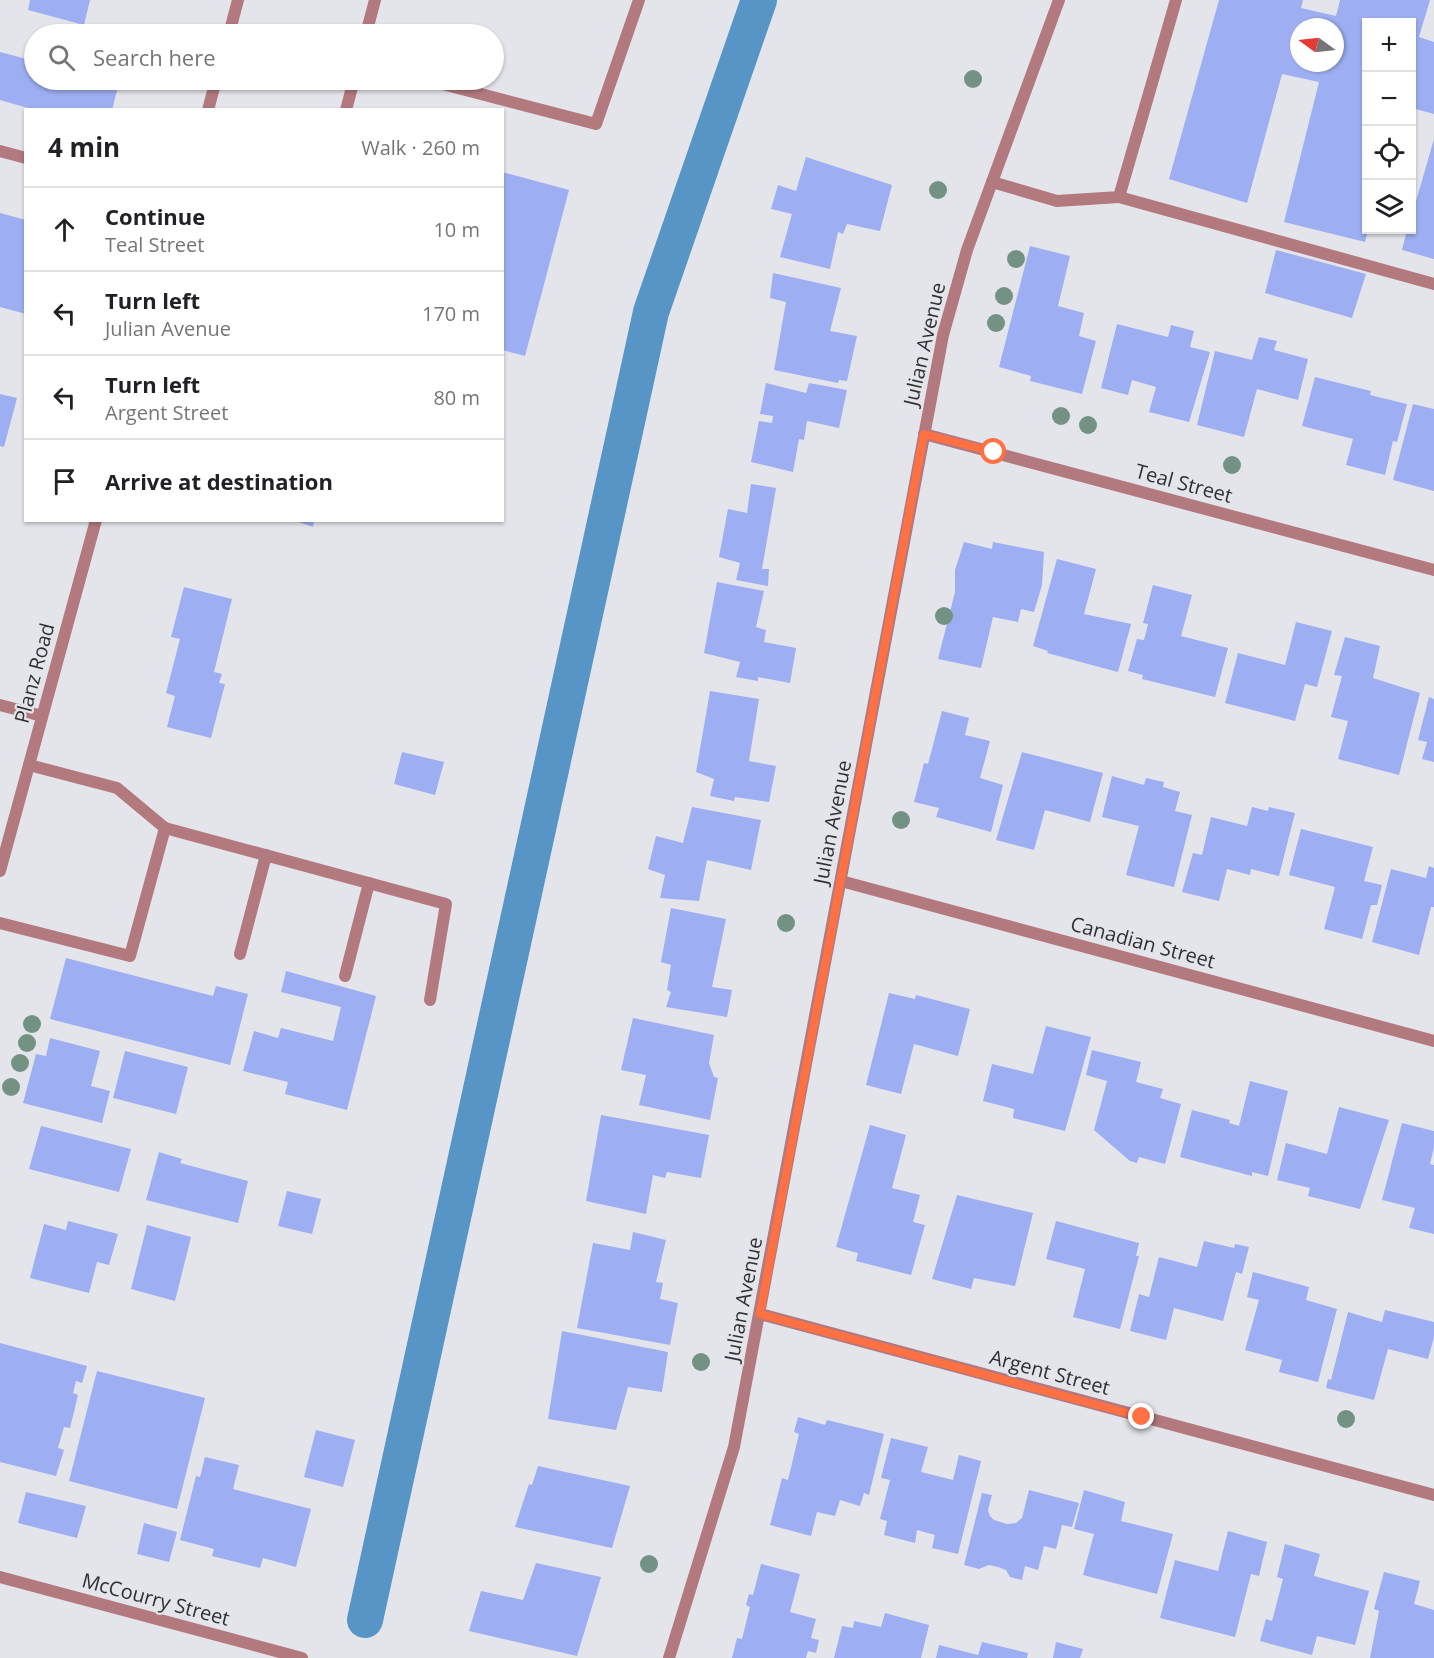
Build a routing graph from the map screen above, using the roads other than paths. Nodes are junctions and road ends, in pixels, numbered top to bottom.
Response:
1 (238, 0) edge
2 (375, 0) edge
3 (639, 0) edge
4 (1059, 0) edge
5 (1176, 0) edge
6 (232, 24) edge
7 (369, 24) edge
8 (213, 90) edge
9 (351, 90) edge
10 (465, 90) edge
11 (209, 108) edge
12 (347, 108) edge
13 (0, 151) edge
14 (24, 157) edge
15 (992, 182) junction
16 (1119, 197) junction
17 (1434, 284) edge
18 (924, 434) junction
19 (95, 522) edge
20 (1434, 570) edge
21 (0, 705) edge
22 (42, 716) junction
23 (29, 765) junction
24 (165, 828) junction
25 (266, 855) junction
26 (0, 871) edge
27 (841, 882) junction
28 (369, 883) junction
29 (0, 923) edge
30 (240, 954) dead end
31 (345, 976) dead end
32 (430, 1000) dead end
33 (1434, 1041) edge
34 (760, 1314) junction
35 (1434, 1495) edge
36 (0, 1577) edge
37 (302, 1658) edge
38 (669, 1658) edge

1 - 6 street
2 - 7 street
3 - 10 street
4 - 15 street, Julian Avenue
5 - 16 street
8 - 11 street
9 - 12 street
13 - 14 street
15 - 16 street
15 - 18 street, Julian Avenue
16 - 17 street
18 - 20 street, Teal Street
18 - 27 street, Julian Avenue
19 - 22 street, Planz Road
21 - 22 street
22 - 23 street, Planz Road
23 - 24 street
23 - 26 street, Planz Road
24 - 25 street
24 - 29 street
25 - 28 street
25 - 30 street
27 - 33 street, Canadian Street
27 - 34 street, Julian Avenue
28 - 31 street
28 - 32 street
34 - 35 street, Argent Street
34 - 38 street, Julian Avenue
36 - 37 street, McCourry Street

